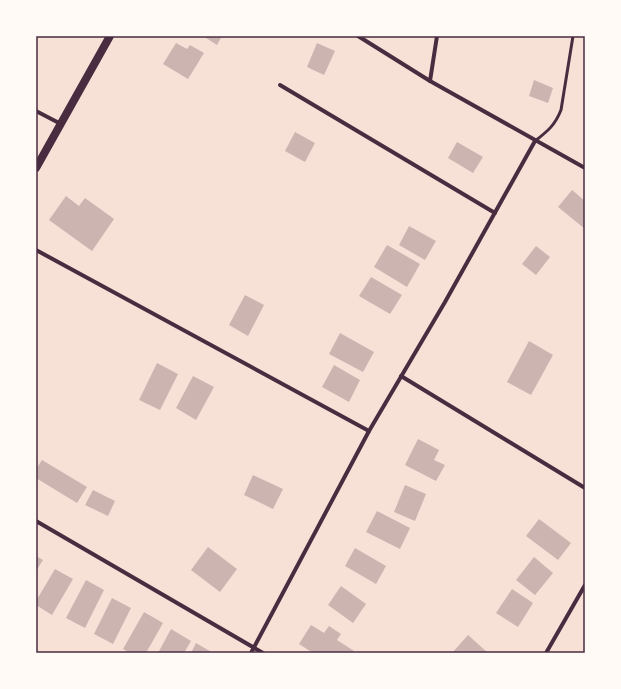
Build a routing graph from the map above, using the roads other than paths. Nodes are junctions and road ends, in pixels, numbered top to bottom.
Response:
1 (110, 36) edge
2 (358, 36) edge
3 (437, 36) edge
4 (573, 36) edge
5 (430, 81) junction
6 (280, 85) dead end
7 (36, 111) edge
8 (61, 124) junction
9 (536, 141) junction
10 (36, 168) edge
11 (585, 168) edge
12 (495, 213) junction
13 (36, 250) edge
14 (401, 376) junction
15 (369, 431) junction
16 (585, 488) edge
17 (36, 521) edge
18 (585, 585) edge
19 (254, 648) junction
20 (251, 653) edge
21 (263, 653) edge
22 (546, 653) edge

1 - 8 main road
2 - 5 street
3 - 5 street
4 - 9 lane
5 - 9 street
6 - 12 street
7 - 8 street
8 - 10 main road
9 - 11 street
9 - 12 street
12 - 14 street
13 - 15 street
14 - 15 street
14 - 16 street
15 - 19 street
17 - 19 street
18 - 22 street
19 - 20 street
19 - 21 street

